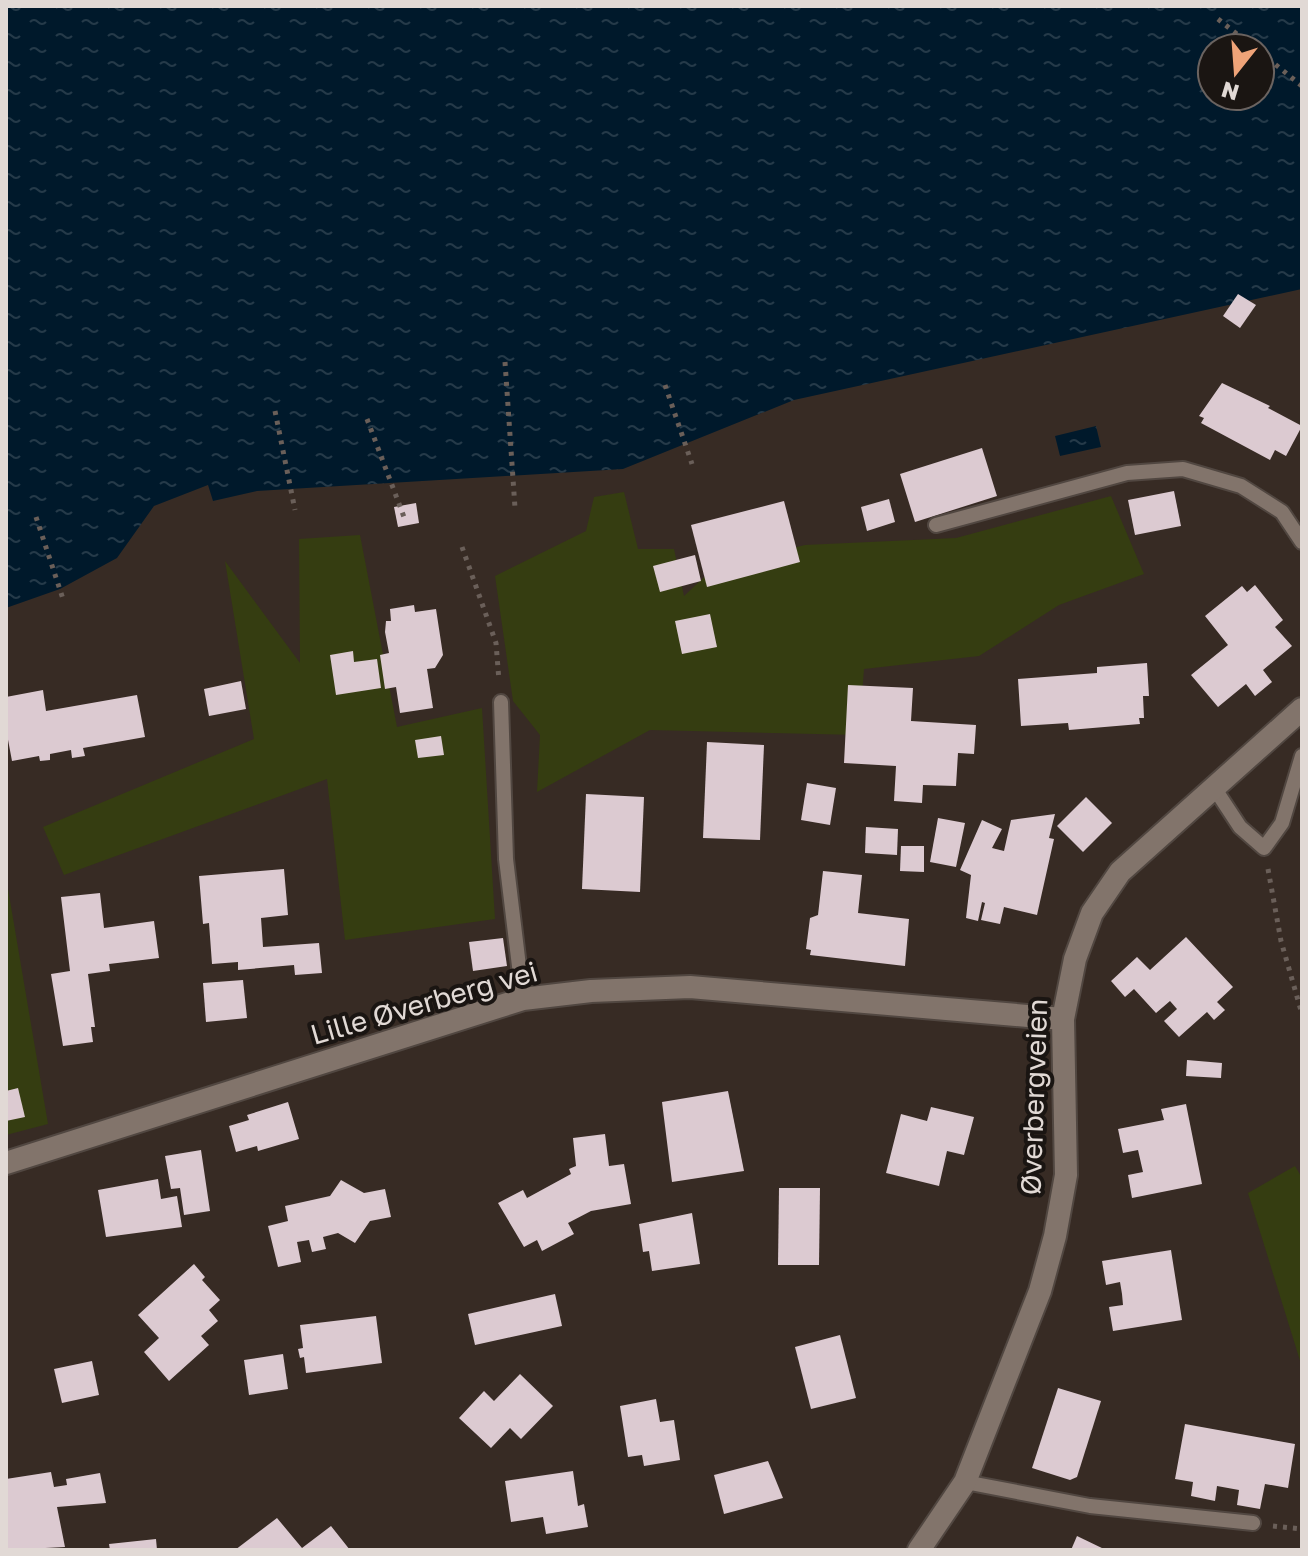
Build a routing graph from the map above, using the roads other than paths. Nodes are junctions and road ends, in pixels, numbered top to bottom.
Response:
1 (936, 525) dead end
2 (1302, 542) edge
3 (501, 702) road end
4 (1302, 709) edge
5 (1302, 756) edge
6 (1215, 789) junction
7 (523, 999) junction
8 (1063, 1019) junction
9 (6, 1163) edge
10 (965, 1482) junction
11 (1253, 1523) dead end
12 (919, 1550) edge

1 - 2 lane
3 - 7 lane
4 - 6 street, Øverbergveien
5 - 6 lane
6 - 8 street, Øverbergveien
7 - 8 street, Lille Øverberg vei
7 - 9 street, Lille Øverberg vei
8 - 10 street, Øverbergveien
10 - 11 lane
10 - 12 street, Øverbergveien

